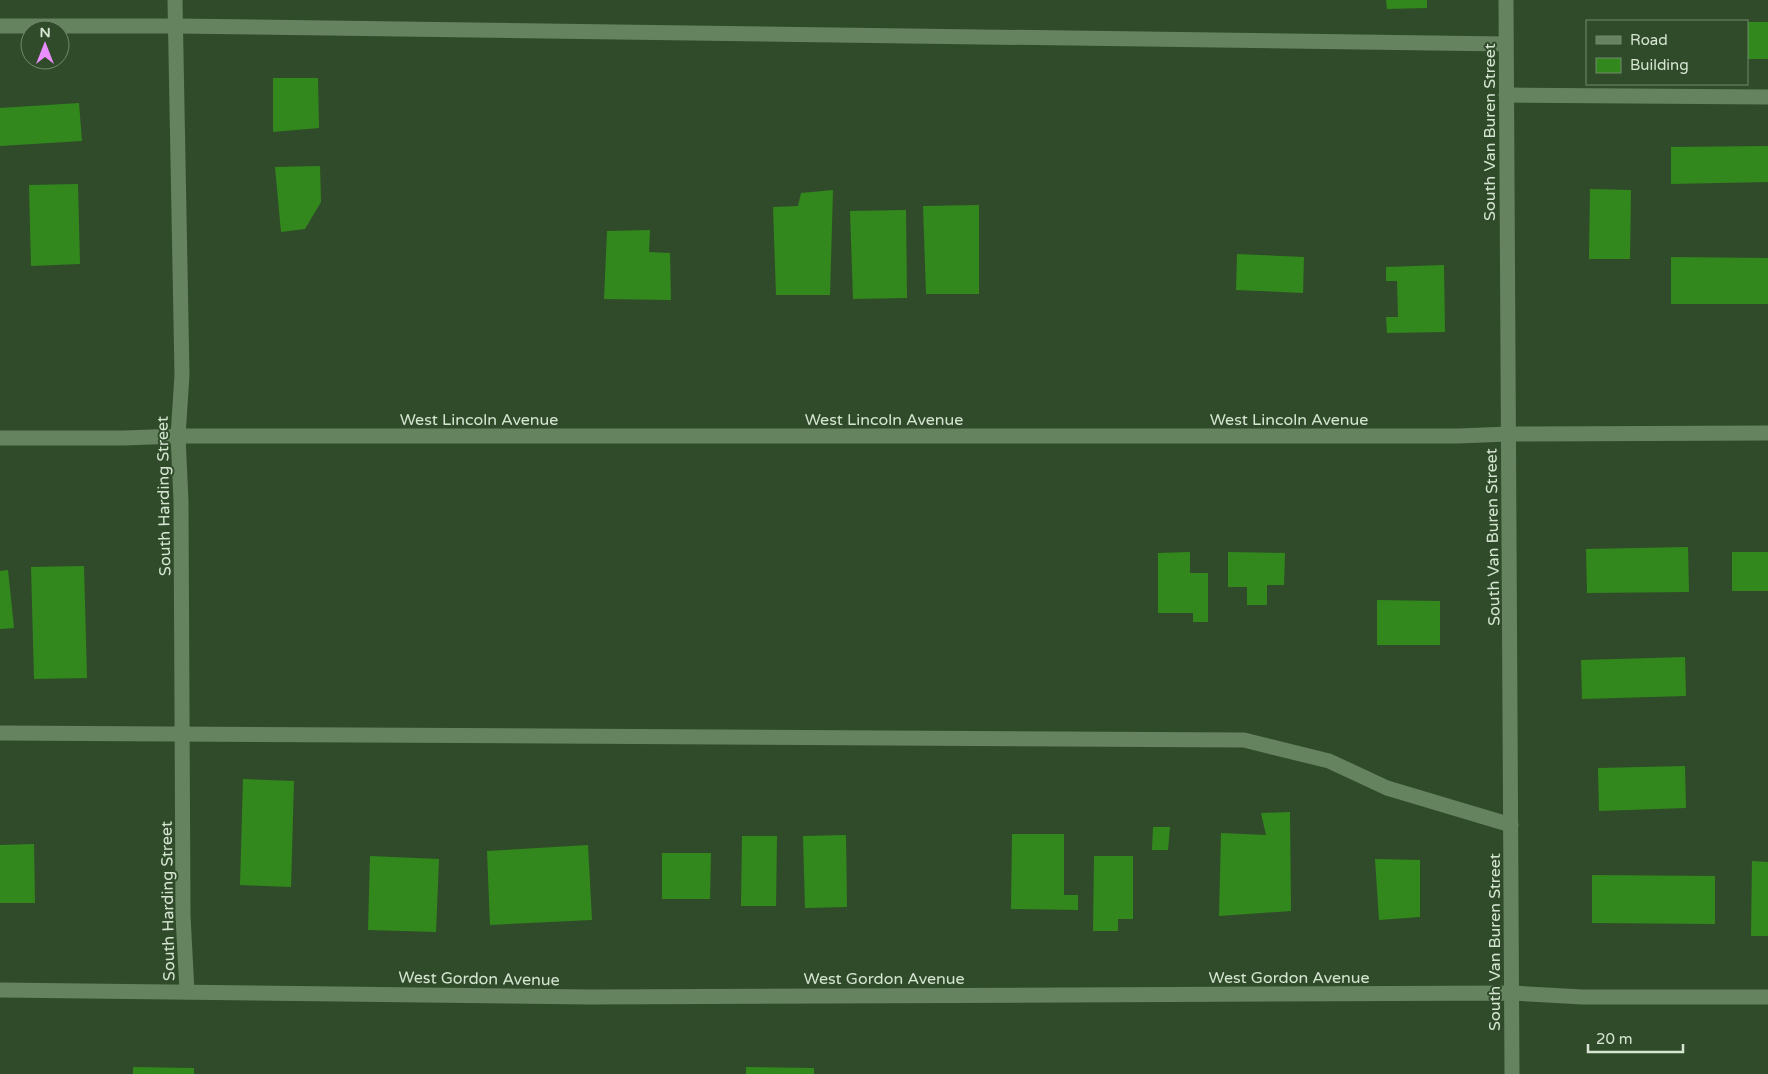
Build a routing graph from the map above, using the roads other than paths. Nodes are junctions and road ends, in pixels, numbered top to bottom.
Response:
1 (175, 0) edge
2 (1506, 0) edge
3 (0, 26) edge
4 (176, 26) junction
5 (1506, 44) junction
6 (1506, 95) junction
7 (1768, 97) edge
8 (1768, 433) edge
9 (1508, 434) junction
10 (178, 436) junction
11 (0, 438) edge
12 (0, 732) edge
13 (182, 735) junction
14 (1511, 825) junction
15 (0, 990) edge
16 (187, 992) junction
17 (1512, 993) junction
18 (1768, 997) edge
19 (1512, 1074) edge

1 - 4 street, South Harding Street
2 - 5 street, South Van Buren Street
3 - 4 street
4 - 5 street
4 - 10 street, South Harding Street
5 - 6 street, South Van Buren Street
6 - 7 street
6 - 9 street, South Van Buren Street
8 - 9 street, West Lincoln Avenue
9 - 10 street, West Lincoln Avenue
9 - 14 street, South Van Buren Street
10 - 11 street, West Lincoln Avenue
10 - 13 street, South Harding Street
12 - 13 street
13 - 14 street
13 - 16 street, South Harding Street
14 - 17 street, South Van Buren Street
15 - 16 street, West Gordon Avenue
16 - 17 street, West Gordon Avenue
17 - 18 street, West Gordon Avenue
17 - 19 street, South Van Buren Street

